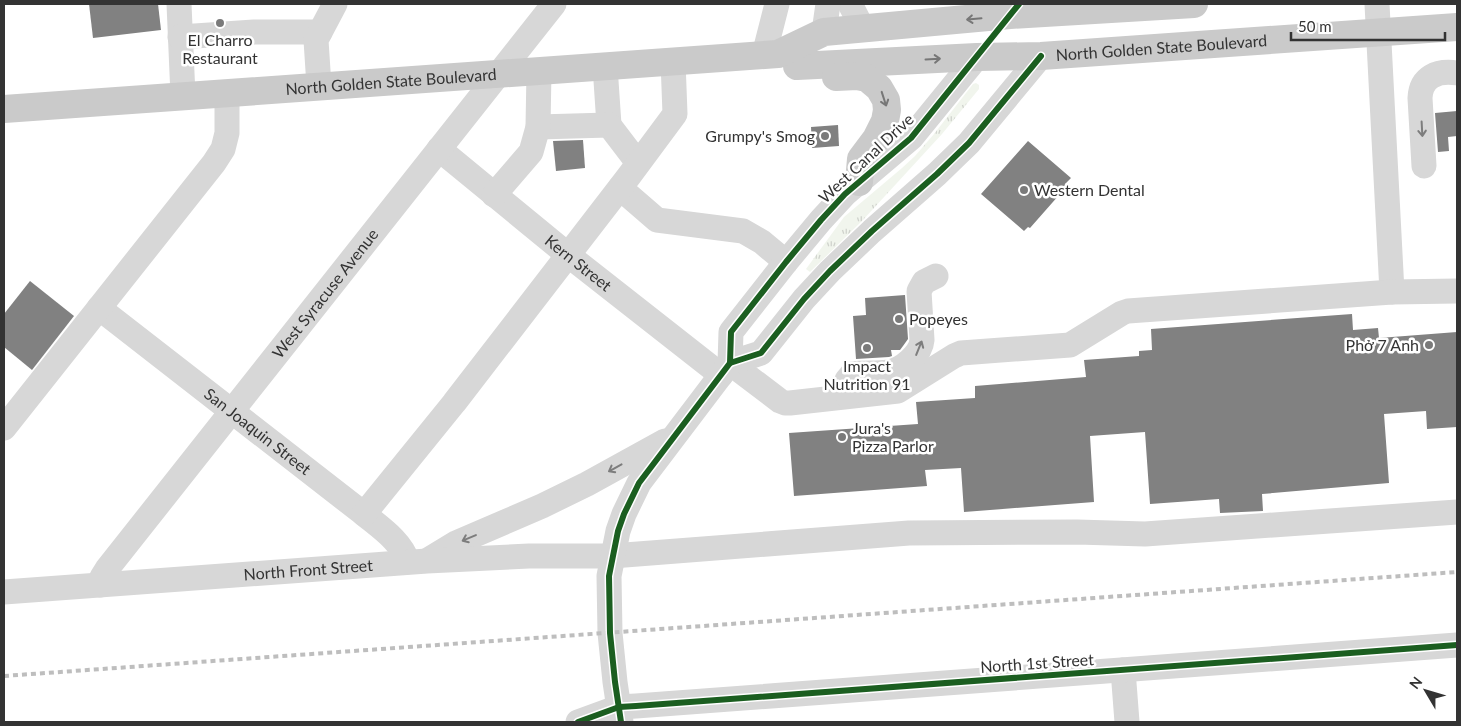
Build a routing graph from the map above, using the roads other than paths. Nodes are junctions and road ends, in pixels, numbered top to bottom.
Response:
1 (179, 4) edge
2 (335, 4) edge
3 (554, 4) edge
4 (777, 4) edge
5 (828, 4) edge
6 (850, 4) edge
7 (1194, 4) edge
8 (1377, 4) edge
9 (1078, 8) edge
10 (1015, 10) edge
11 (1457, 27) edge
12 (862, 29) junction
13 (320, 32) junction
14 (824, 32) junction
15 (1379, 33) junction
16 (180, 37) junction
17 (1040, 56) junction
18 (977, 57) junction
19 (780, 58) junction
20 (673, 61) junction
21 (605, 66) junction
22 (539, 70) junction
23 (498, 74) junction
24 (1457, 74) edge
25 (319, 86) junction
26 (1457, 92) edge
27 (227, 93) junction
28 (183, 96) junction
29 (1420, 98) junction
30 (4, 109) edge
31 (609, 125) junction
32 (538, 127) junction
33 (439, 149) junction
34 (638, 164) junction
35 (1424, 166) dead end
36 (859, 182) junction
37 (620, 188) junction
38 (494, 195) junction
39 (568, 255) junction
40 (786, 262) junction
41 (936, 276) dead end
42 (1457, 291) edge
43 (1392, 292) junction
44 (99, 308) junction
45 (725, 369) junction
46 (848, 396) junction
47 (231, 412) junction
48 (4, 428) edge
49 (673, 436) junction
50 (1457, 512) edge
51 (364, 514) junction
52 (612, 556) junction
53 (417, 562) junction
54 (101, 584) junction
55 (4, 592) edge
56 (1457, 645) edge
57 (1123, 670) junction
58 (620, 715) edge
59 (578, 722) edge
60 (1127, 722) edge

1 - 16 street
2 - 13 street
3 - 23 street, West Syracuse Avenue
4 - 19 street
5 - 14 street
6 - 12 street
7 - 9 main road, North Golden State Boulevard
8 - 15 street
9 - 10 main road, North Golden State Boulevard
9 - 17 main road
10 -> 12 main road, North Golden State Boulevard
10 - 18 main road, West Canal Drive
11 - 15 main road, North Golden State Boulevard
12 - 14 main road, North Golden State Boulevard
13 - 16 street
13 - 25 street
14 - 19 main road, North Golden State Boulevard
15 - 17 main road, North Golden State Boulevard
15 - 43 street
16 - 28 street
17 - 18 main road, North Golden State Boulevard
17 - 45 street
19 -> 18 main road, North Golden State Boulevard
18 - 36 street, West Canal Drive
19 - 20 main road, North Golden State Boulevard
19 -> 36 main road
20 - 21 main road, North Golden State Boulevard
20 - 34 street
21 - 22 main road, North Golden State Boulevard
21 - 31 street
22 - 23 main road, North Golden State Boulevard
22 - 32 street
23 - 25 main road, North Golden State Boulevard
23 - 33 street, West Syracuse Avenue
24 - 29 street
25 - 27 main road, North Golden State Boulevard
26 - 29 street
27 - 28 main road, North Golden State Boulevard
27 - 44 street
28 - 30 main road, North Golden State Boulevard
29 -> 35 street
31 - 32 street
31 - 34 street
32 - 38 street
33 - 38 street, Kern Street
33 - 47 street, West Syracuse Avenue
34 - 37 street
36 - 40 street, West Canal Drive
37 - 39 street
37 - 40 street
38 - 39 street, Kern Street
39 - 45 street, Kern Street
39 - 51 street
40 - 45 street, West Canal Drive
46 -> 41 street
42 - 43 street, Kern Street
43 - 46 street, Kern Street
44 - 47 street, San Joaquin Street
44 - 48 street
45 - 46 street, Kern Street
45 - 49 street
47 - 51 street, San Joaquin Street
47 - 54 street, West Syracuse Avenue
49 - 52 street
49 -> 53 street
50 - 52 street, North Front Street
51 - 53 street, San Joaquin Street
52 - 53 street, North Front Street
52 - 58 street
53 - 54 street, North Front Street
54 - 55 street, North Front Street
56 - 57 street, North 1st Street
57 - 58 street, North 1st Street
57 - 60 street
58 - 59 street

